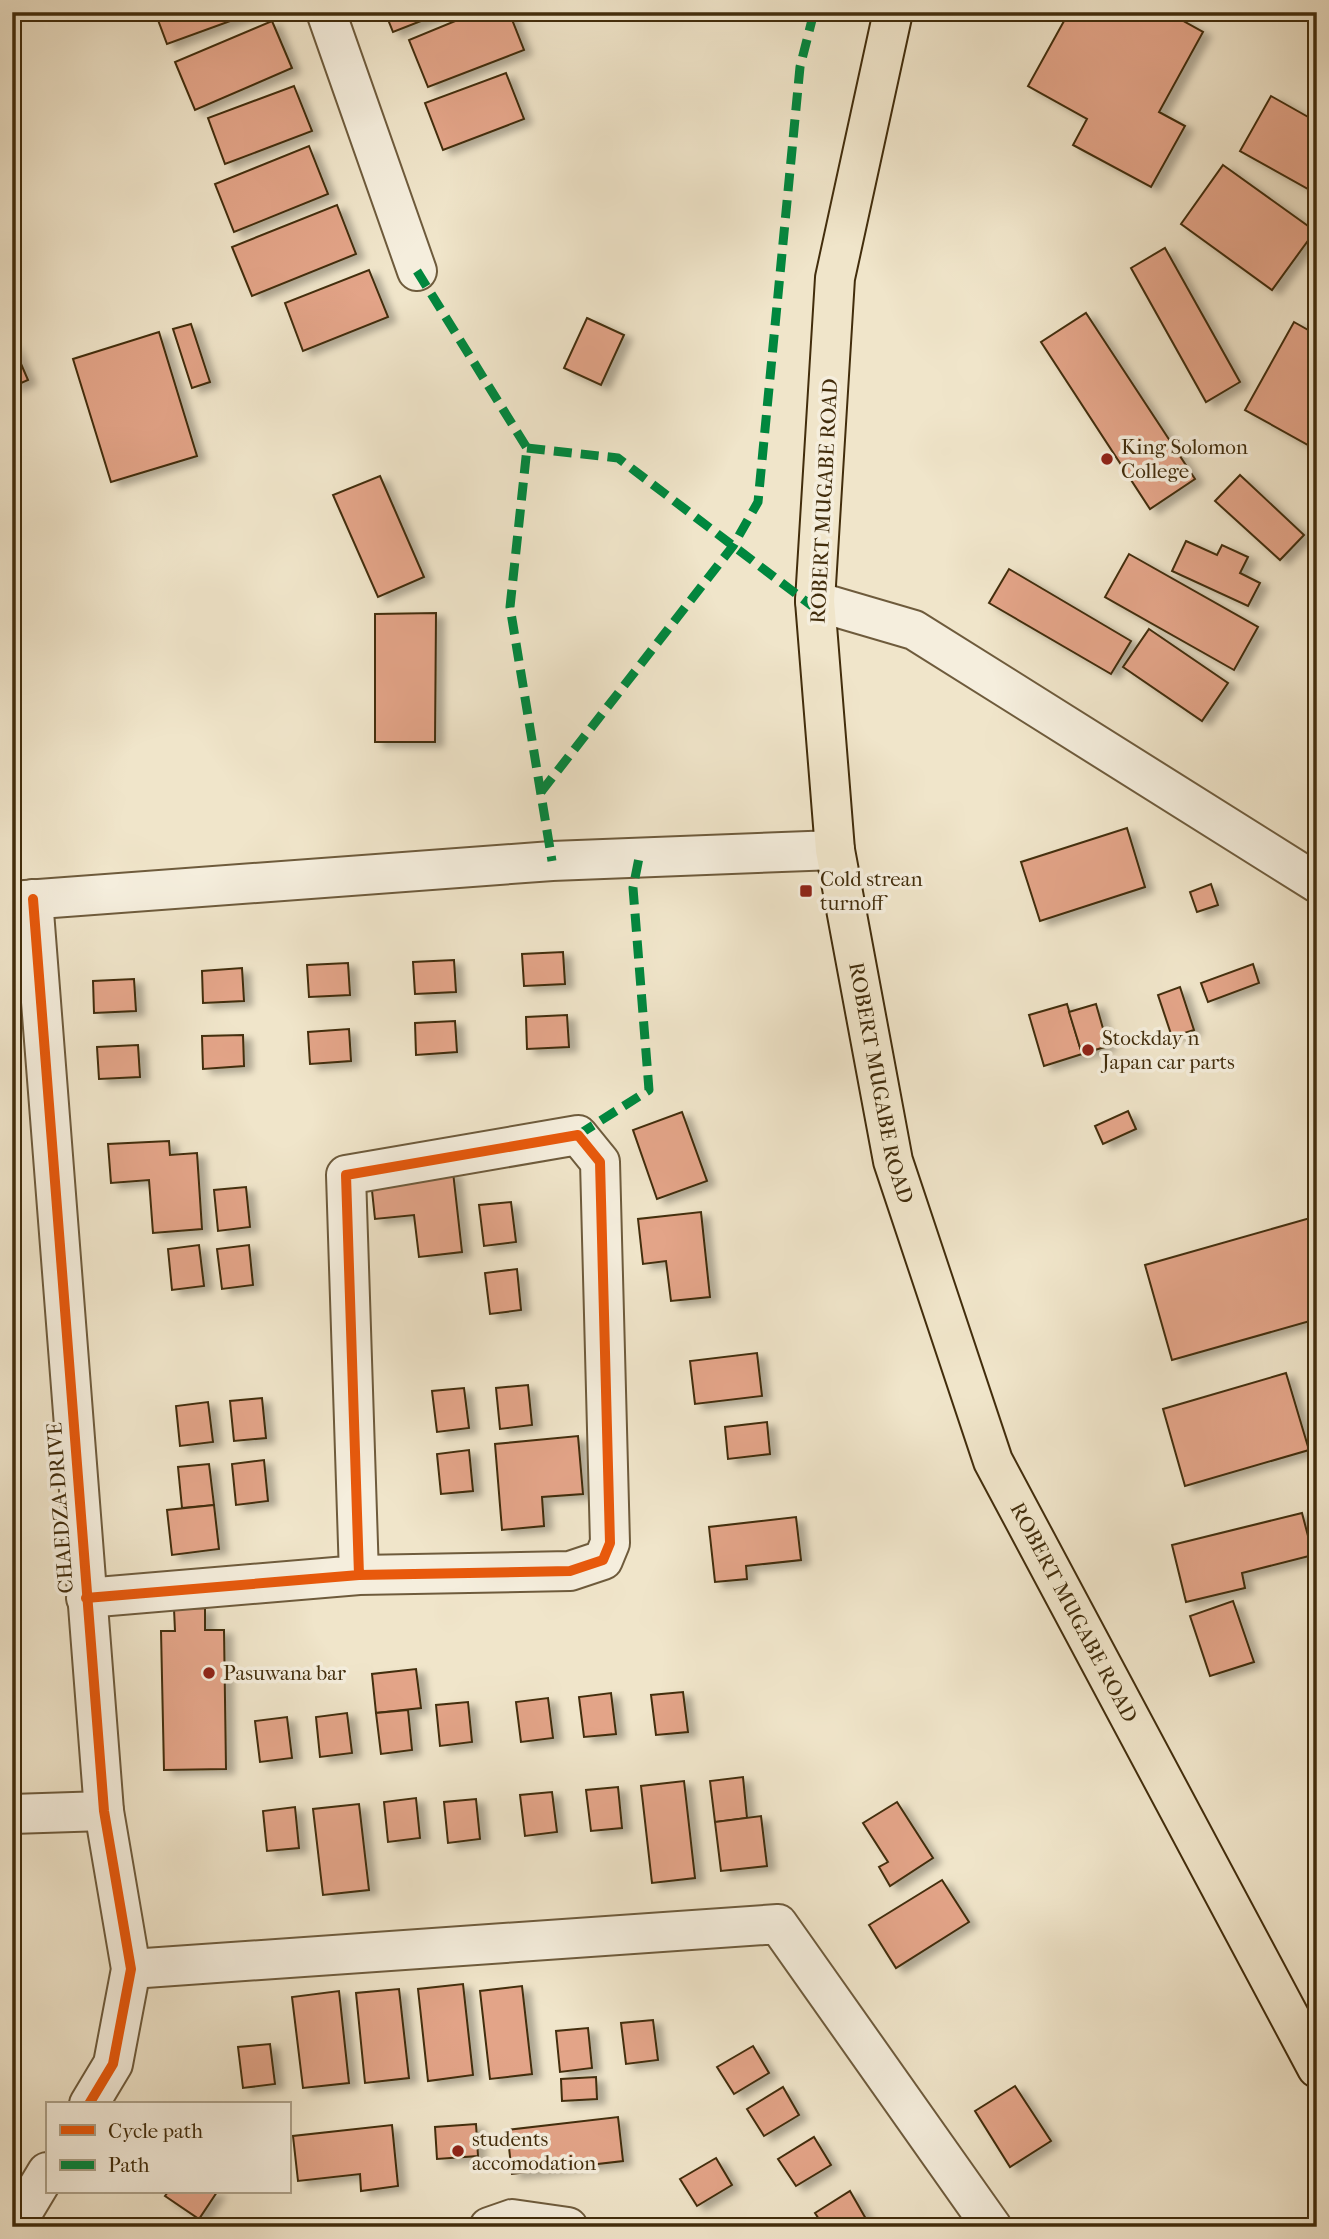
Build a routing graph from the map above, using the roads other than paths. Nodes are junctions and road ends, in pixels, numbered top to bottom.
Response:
1 (326, 12) edge
2 (893, 12) edge
3 (417, 271) dead end
4 (815, 601) junction
5 (835, 850) junction
6 (1317, 883) edge
7 (22, 900) edge
8 (359, 1575) junction
9 (86, 1598) junction
10 (104, 1811) junction
11 (12, 1814) edge
12 (131, 1969) junction
13 (1317, 2068) edge
14 (90, 2102) edge
15 (46, 2174) edge
16 (14, 2227) edge
17 (489, 2227) edge
18 (568, 2227) edge
19 (992, 2227) edge

1 - 3 street
2 - 4 main road, ROBERT MUGABE ROAD
4 - 5 main road, ROBERT MUGABE ROAD
4 - 6 street
5 - 7 street
5 - 13 main road, ROBERT MUGABE ROAD
7 - 9 street, CHAEDZA DRIVE
8 - 8 street
8 - 9 street
9 - 10 street, CHAEDZA DRIVE
10 - 11 street
10 - 12 street, CHAEDZA DRIVE
12 - 14 street, CHAEDZA DRIVE
12 - 19 street
15 - 16 street
17 - 18 street

